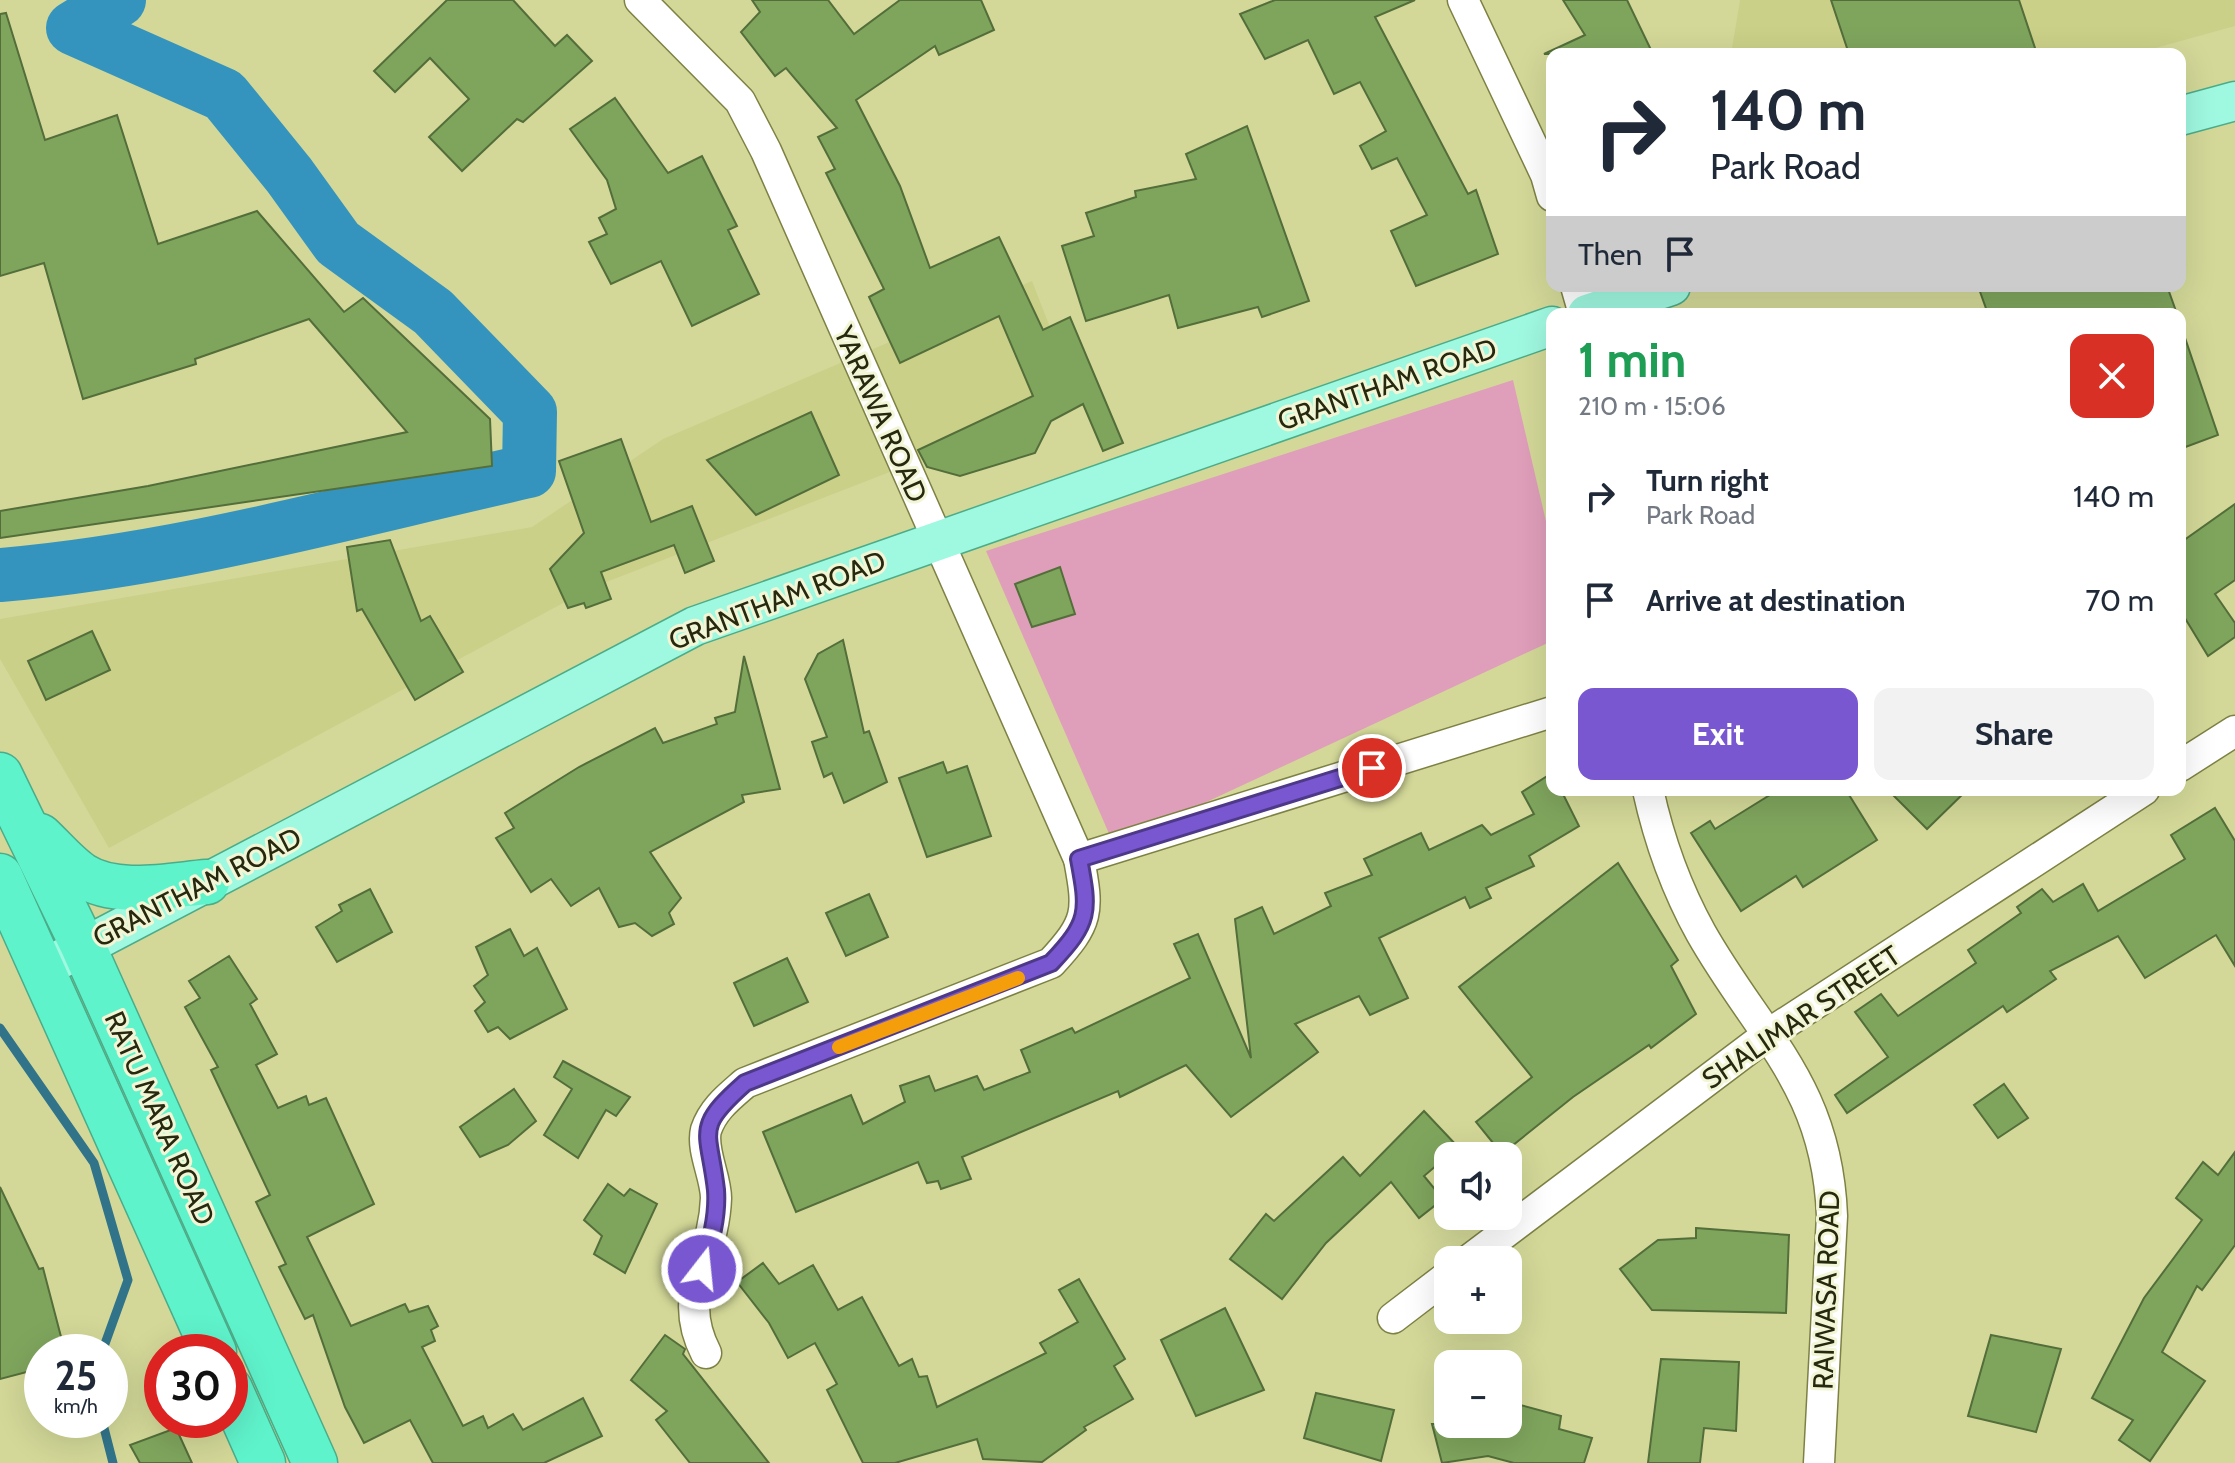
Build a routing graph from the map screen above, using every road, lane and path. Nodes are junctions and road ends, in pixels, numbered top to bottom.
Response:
1 (640, 0) edge
2 (1463, 0) edge
3 (2235, 101) edge
4 (2186, 114) edge
5 (1546, 175) edge
6 (1653, 292) edge
7 (1604, 308) edge
8 (1546, 328) edge
9 (936, 540) junction
10 (1546, 714) edge
11 (2235, 731) edge
12 (2186, 762) edge
13 (0, 775) edge
14 (1650, 796) edge
15 (2135, 796) edge
16 (21, 818) junction
17 (1079, 859) junction
18 (0, 876) edge
19 (207, 882) junction
20 (83, 946) junction
21 (43, 969) junction
22 (1770, 1033) junction
23 (1488, 1246) edge
24 (1434, 1287) edge
25 (1393, 1318) dead end
26 (206, 1334) edge
27 (706, 1353) dead end
28 (248, 1429) edge
29 (263, 1463) edge
30 (315, 1463) edge
31 (1819, 1463) edge

1 - 9 street, YARAWA ROAD
2 - 5 street
3 - 4 main road
6 - 7 main road
8 - 9 main road, GRANTHAM ROAD
9 - 17 street, YARAWA ROAD
9 - 19 main road, GRANTHAM ROAD
10 - 17 street
11 - 12 street
13 - 16 highway, RATU MARA ROAD
14 - 22 street, RAIWASA ROAD
15 - 22 street, SHALIMAR STREET
16 - 19 highway
16 - 20 highway, RATU MARA ROAD
17 - 27 street, YARAWA ROAD
18 - 21 highway, RATU MARA ROAD
19 - 20 main road, GRANTHAM ROAD
20 - 21 main road, GRANTHAM ROAD
20 - 30 highway, RATU MARA ROAD
21 - 26 highway, RATU MARA ROAD
22 - 23 street, SHALIMAR STREET
22 - 31 street, RAIWASA ROAD
24 - 25 street
28 - 29 highway

